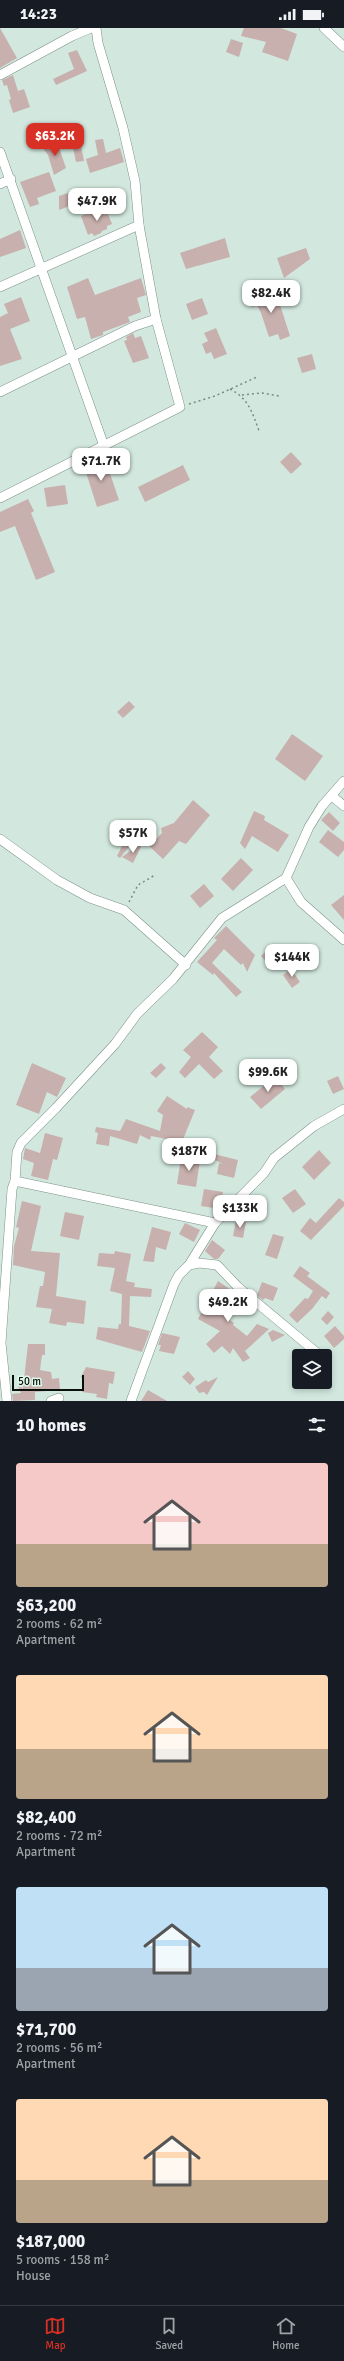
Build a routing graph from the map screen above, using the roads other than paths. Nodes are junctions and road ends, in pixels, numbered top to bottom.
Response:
1 (91, 28) edge
2 (96, 28) edge
3 (324, 28) edge
4 (344, 47) edge
5 (0, 75) edge
6 (0, 152) edge
7 (11, 179) junction
8 (0, 184) edge
9 (138, 225) junction
10 (41, 270) junction
11 (0, 287) edge
12 (156, 319) junction
13 (73, 356) junction
14 (0, 392) edge
15 (104, 446) junction
16 (0, 498) edge
17 (344, 781) edge
18 (332, 796) junction
19 (344, 806) edge
20 (0, 839) edge
21 (286, 878) junction
22 (344, 940) edge
23 (186, 965) junction
24 (344, 1110) edge
25 (15, 1181) junction
26 (215, 1223) junction
27 (3, 1261) edge
28 (189, 1265) junction
29 (0, 1343) edge
30 (312, 1349) edge
31 (7, 1401) edge
32 (131, 1401) edge

1 - 5 street
2 - 9 street
3 - 4 street
6 - 7 street
7 - 8 street
7 - 10 street
9 - 10 street
9 - 12 street
10 - 11 street
10 - 13 street
12 - 13 street
12 - 15 street
13 - 14 street
13 - 15 street
15 - 16 street
17 - 18 street
18 - 19 street
18 - 21 street
20 - 23 street
21 - 22 street
21 - 23 street
23 - 25 street
24 - 26 street
25 - 26 street
25 - 27 street
26 - 28 street
27 - 29 street
28 - 30 street
28 - 32 street
29 - 31 street

